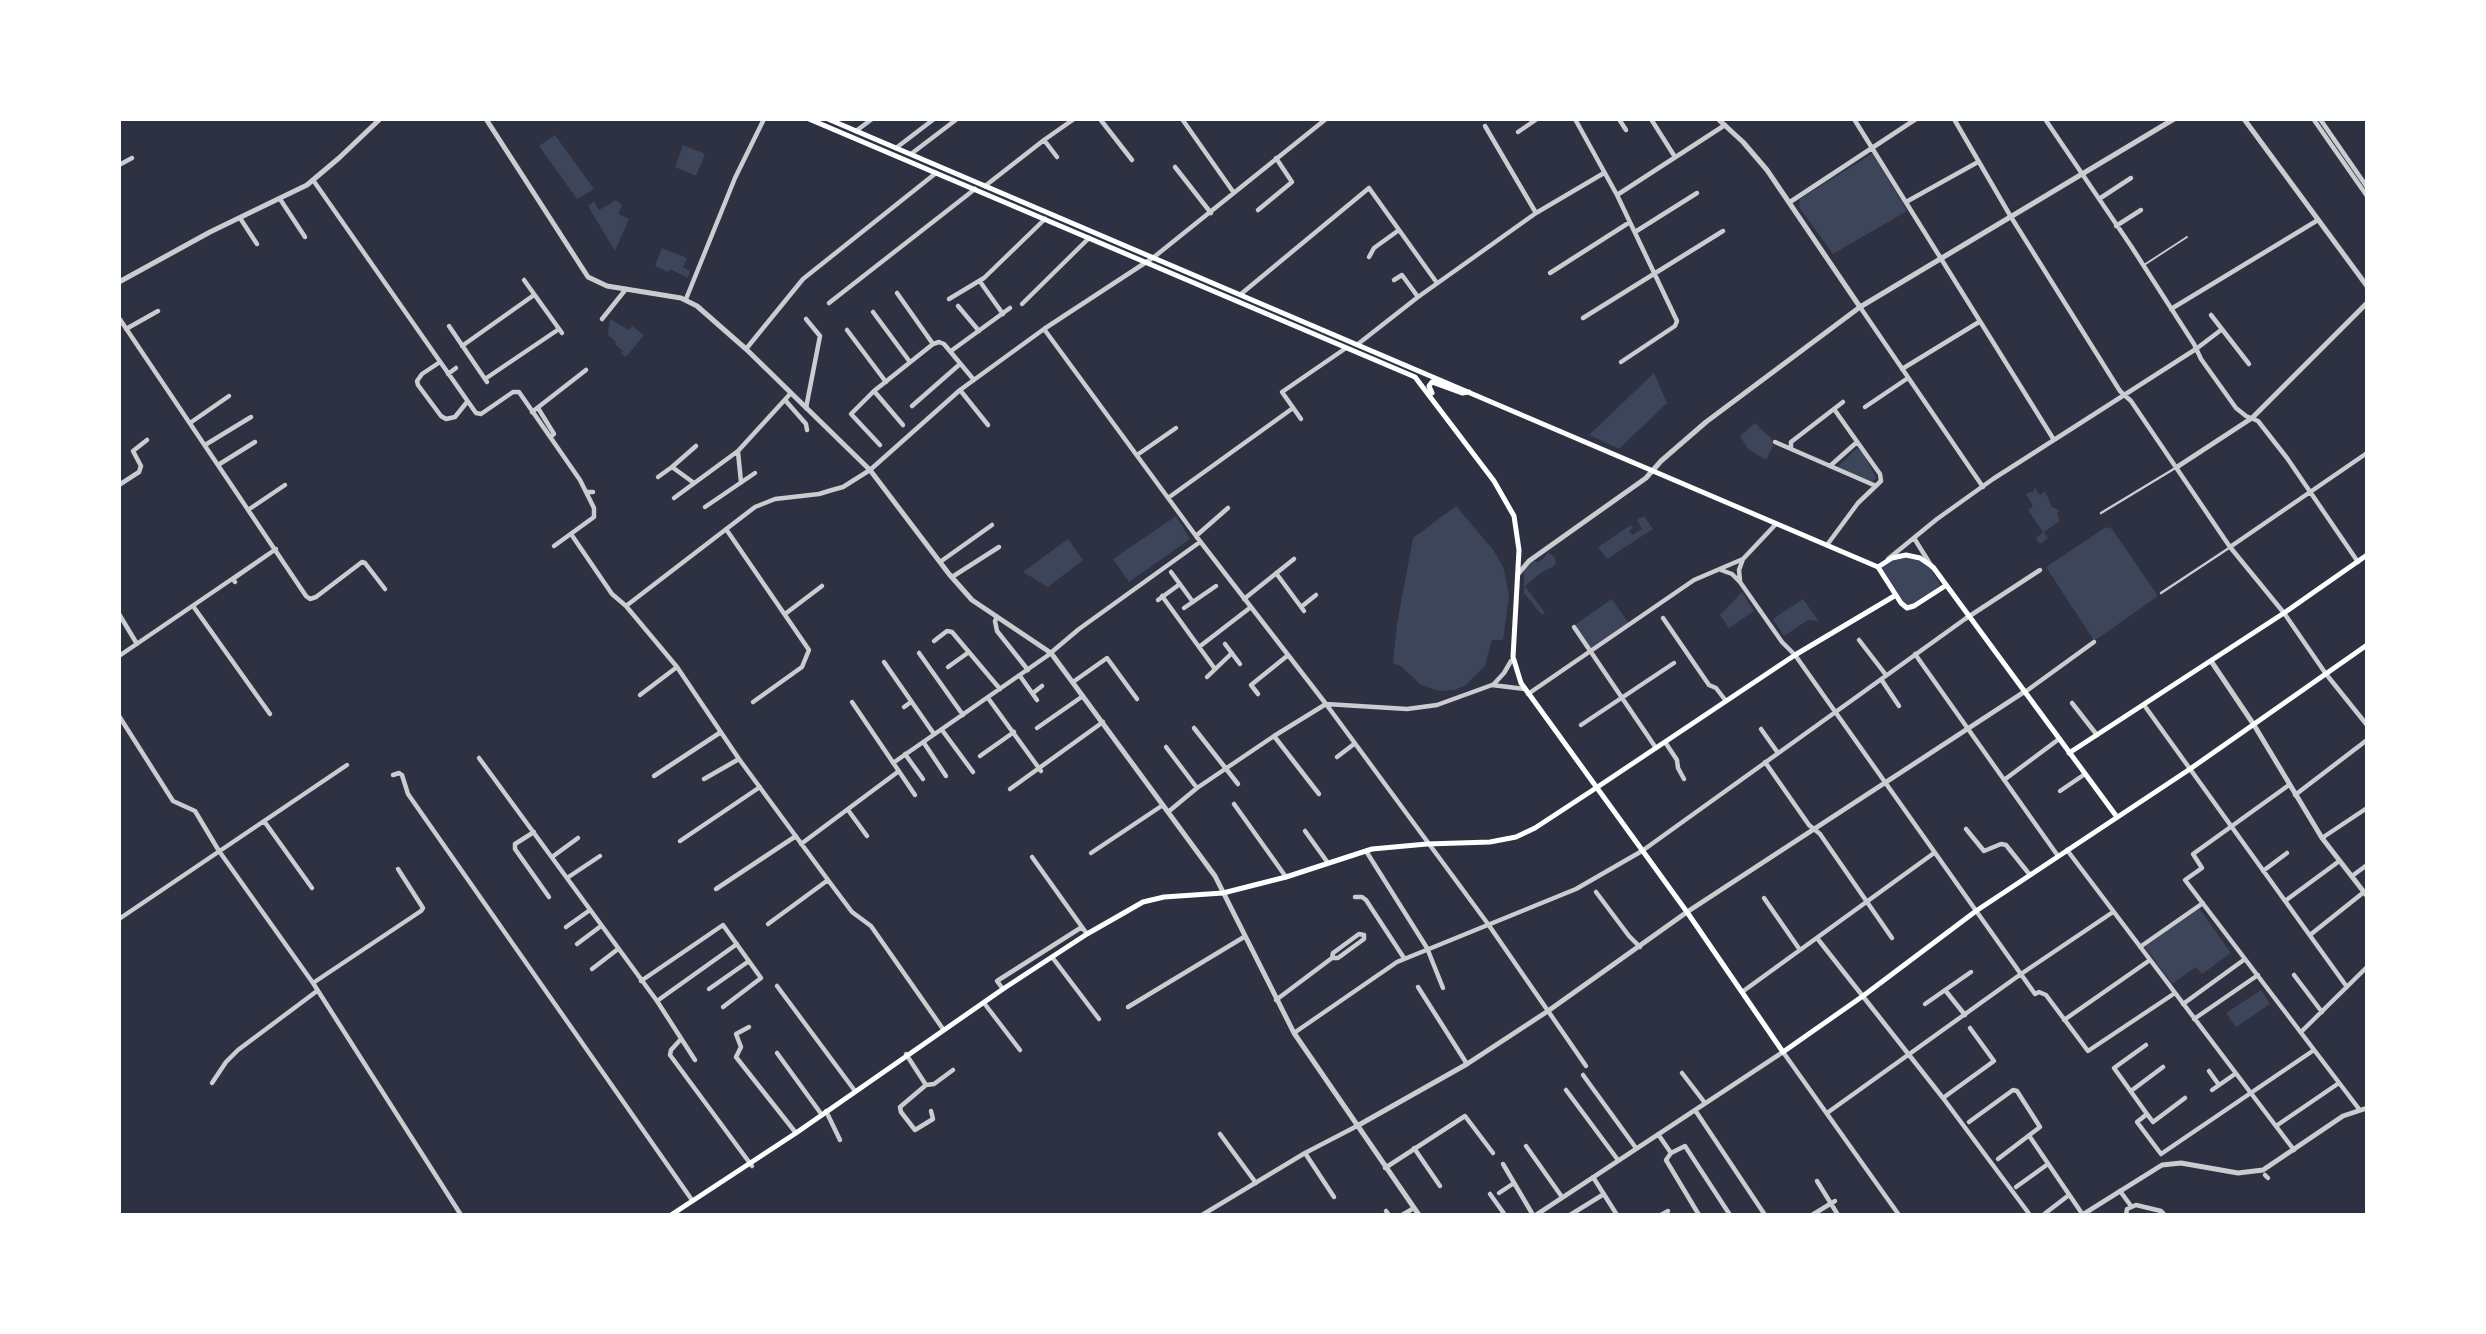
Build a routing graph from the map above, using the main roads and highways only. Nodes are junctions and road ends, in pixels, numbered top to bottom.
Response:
1 (809, 119) edge
2 (828, 119) edge
3 (1469, 392) junction
4 (1431, 397) junction
5 (2367, 555) edge
6 (1878, 567) junction
7 (1945, 586) junction
8 (1896, 595) junction
9 (2367, 645) edge
10 (2069, 753) junction
11 (1596, 788) junction
12 (2117, 817) junction
13 (671, 1215) edge

1 - 4 main road
2 - 3 main road
3 - 4 main road
3 - 6 main road
4 - 11 main road
5 - 10 main road
6 - 7 main road
6 - 8 main road
7 - 8 main road
7 - 10 main road
8 - 11 main road
9 - 12 main road
10 - 12 main road
11 - 12 main road
11 - 13 main road

